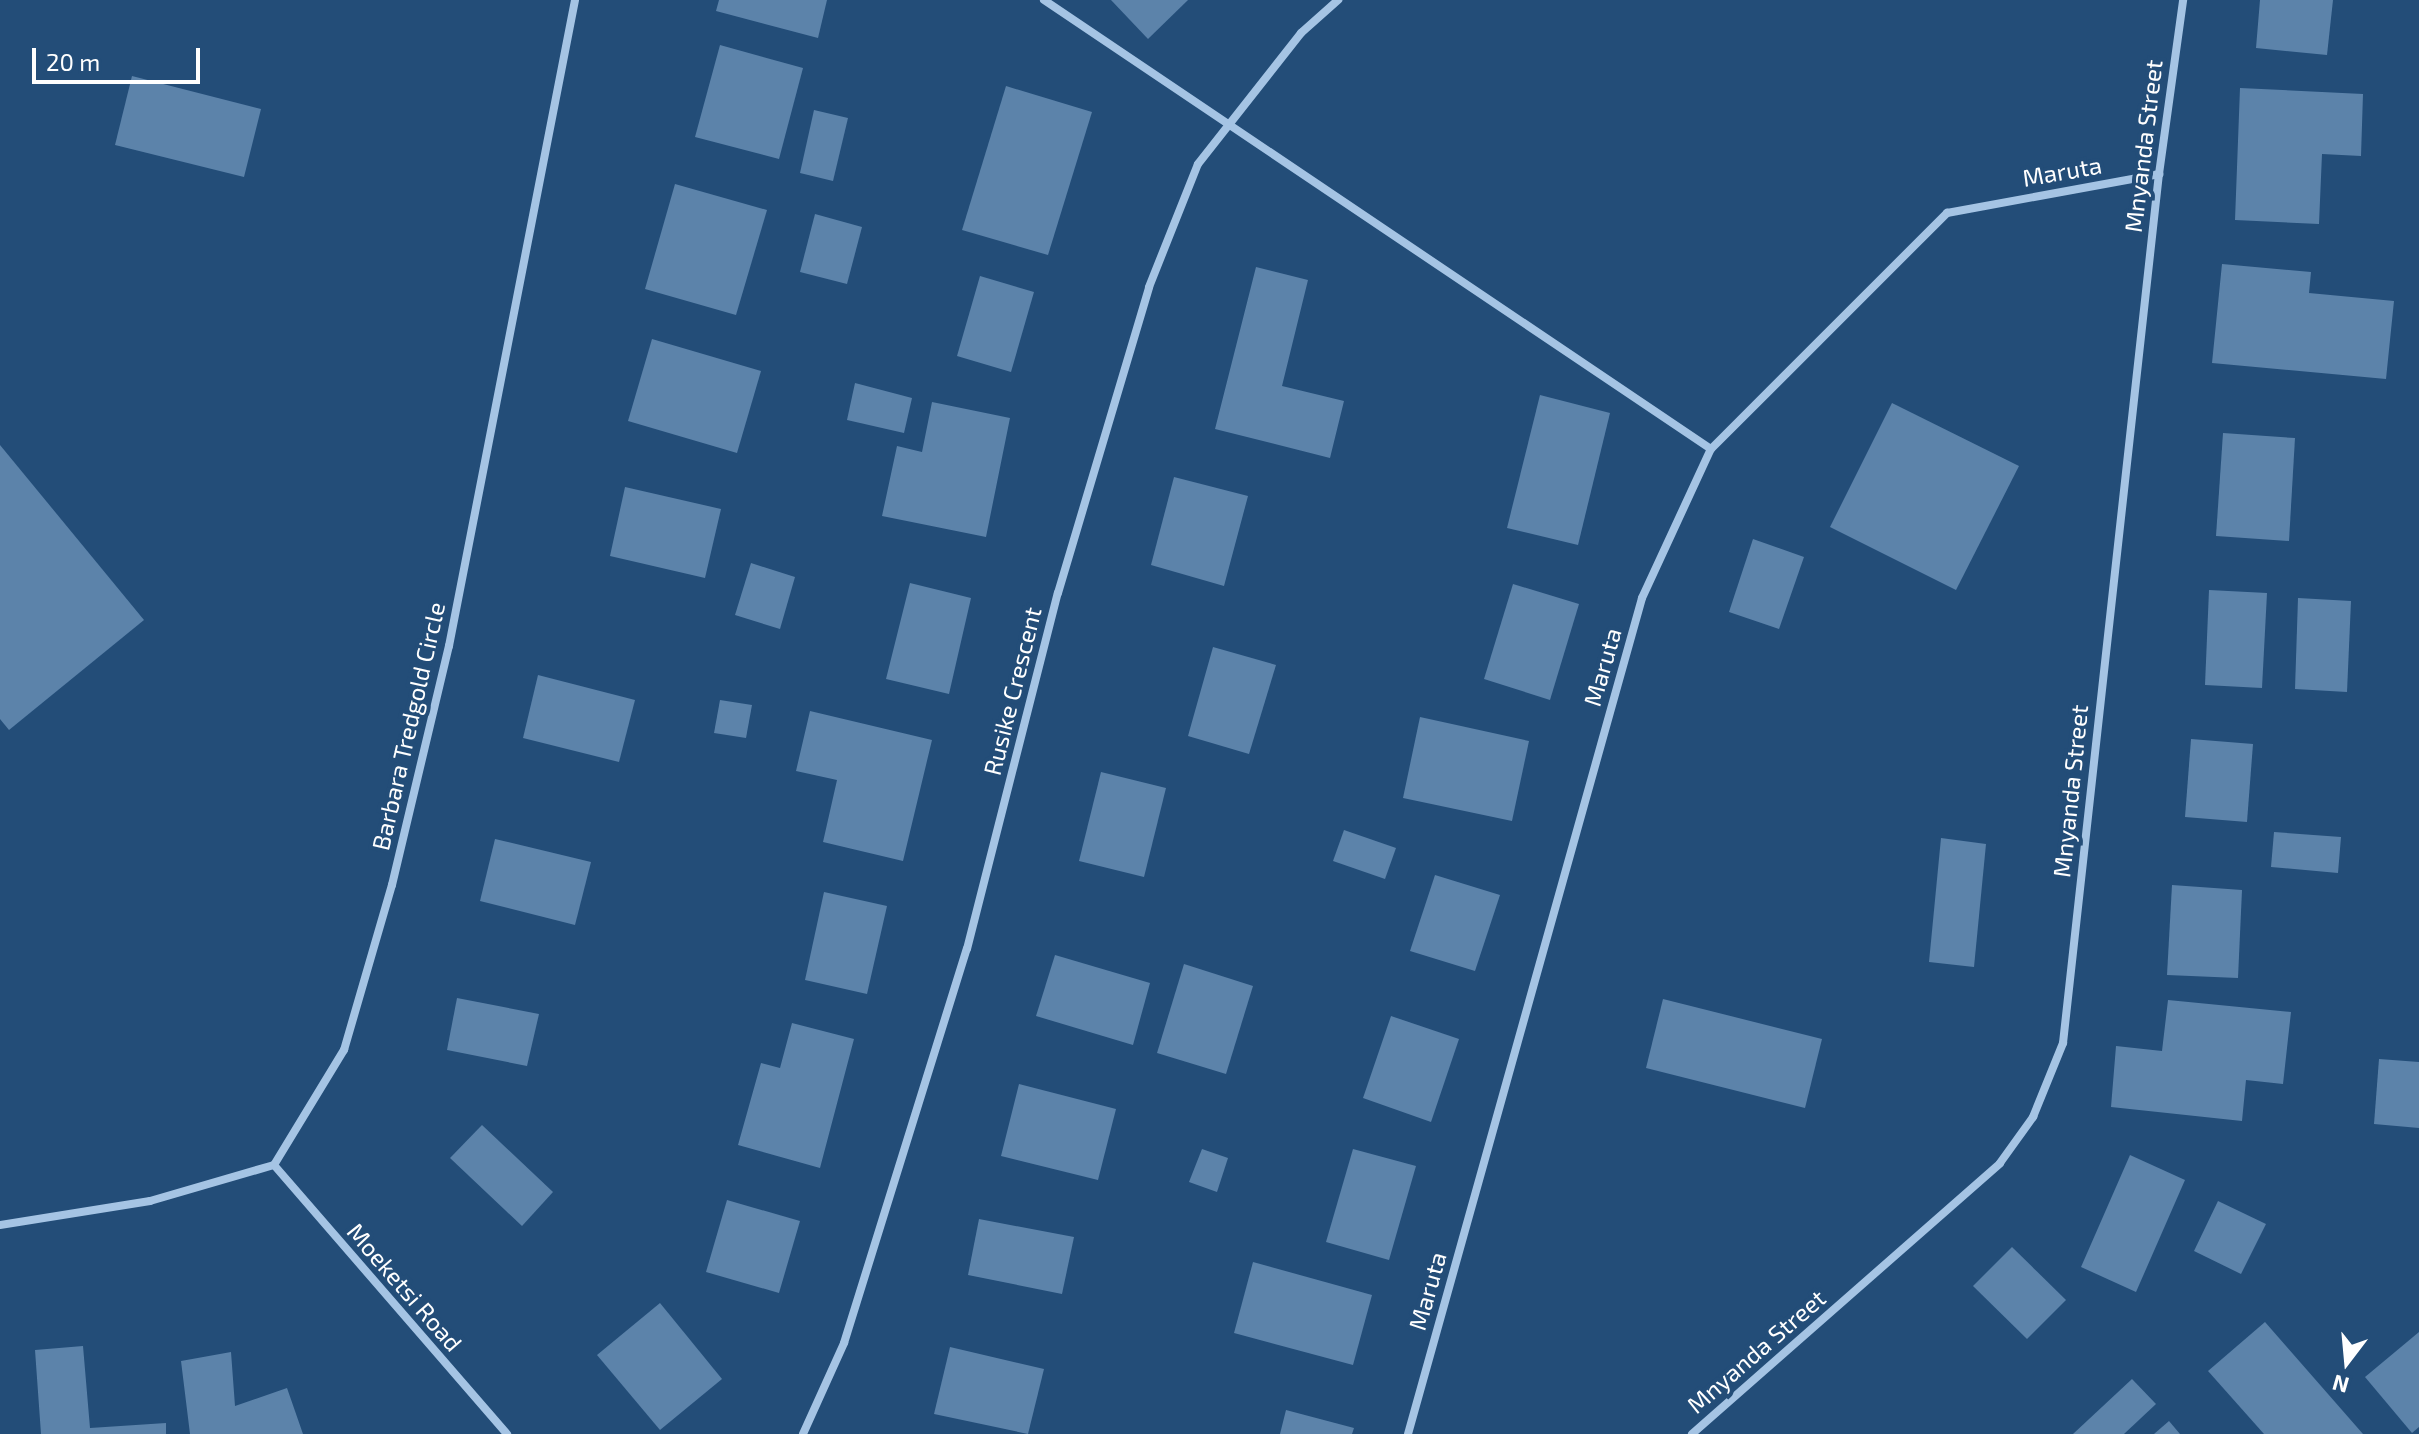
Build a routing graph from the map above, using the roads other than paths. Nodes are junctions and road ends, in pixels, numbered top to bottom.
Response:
1 (575, 0) edge
2 (1044, 0) edge
3 (1338, 0) edge
4 (2183, 0) edge
5 (1229, 125) junction
6 (2159, 174) junction
7 (1711, 449) junction
8 (274, 1165) junction
9 (0, 1225) edge
10 (507, 1434) edge
11 (803, 1434) edge
12 (1408, 1434) edge
13 (1692, 1434) edge

1 - 8 street, Barbara Tredgold Circle
2 - 5 street
3 - 5 street, Rusike Crescent
4 - 6 street, Mnyanda Street
5 - 7 street
5 - 11 street, Rusike Crescent
6 - 7 street, Maruta
6 - 13 street, Mnyanda Street
7 - 12 street, Maruta
8 - 9 street
8 - 10 street, Moeketsi Road

